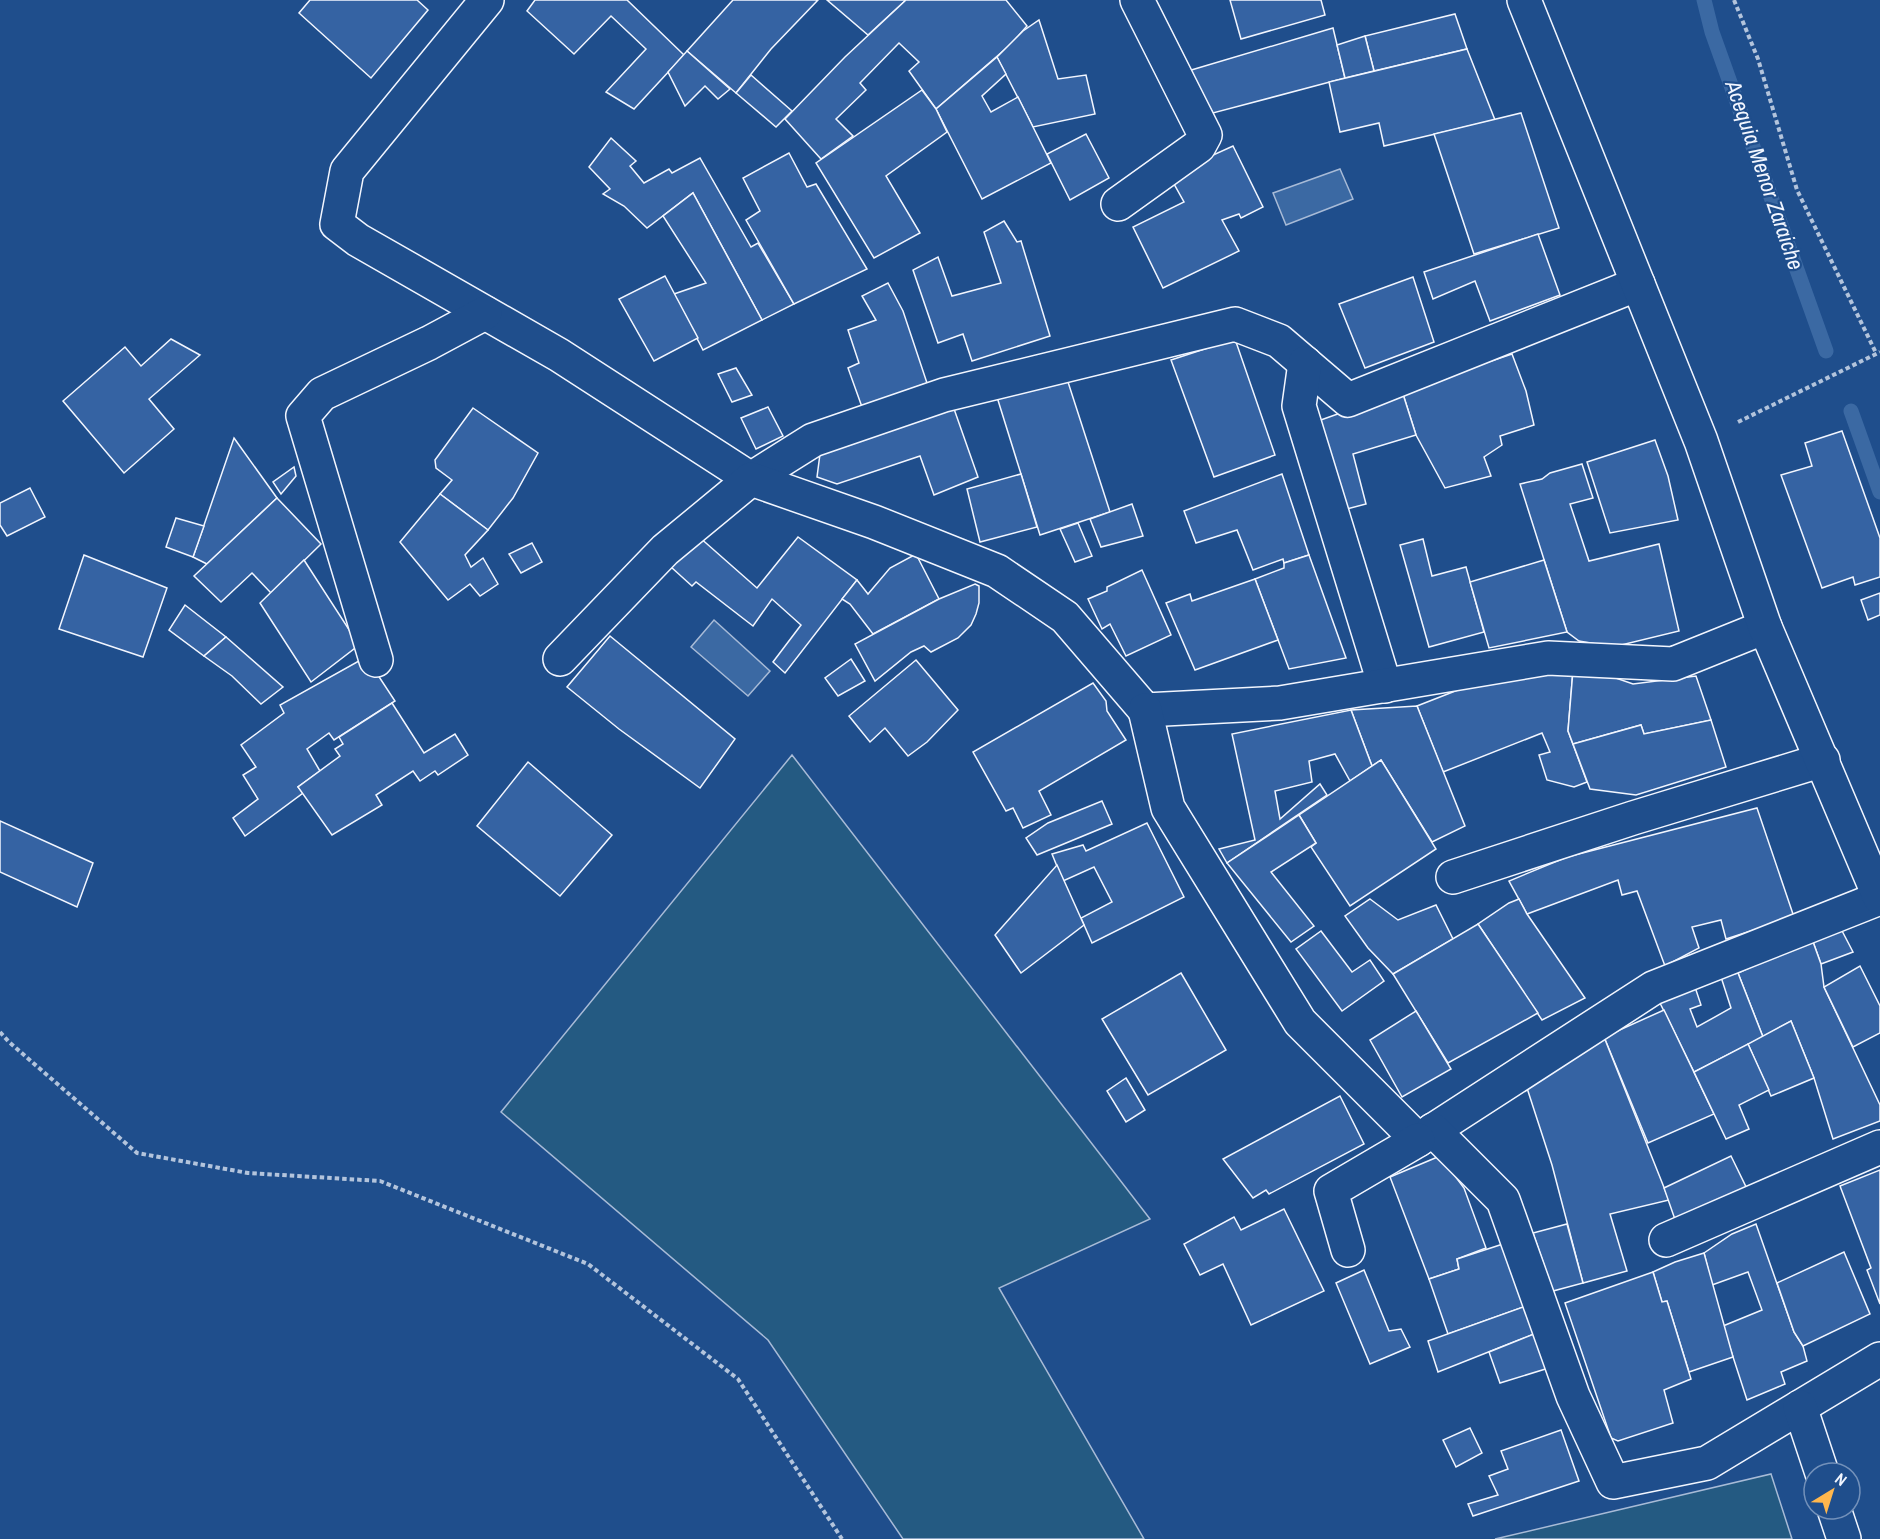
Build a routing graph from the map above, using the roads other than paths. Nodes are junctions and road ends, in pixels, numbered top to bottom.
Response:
1 (487, 0) edge
2 (1137, 0) edge
3 (1524, 0) edge
4 (1118, 204) dead end
5 (1638, 284) junction
6 (485, 313) junction
7 (1305, 363) junction
8 (751, 479) junction
9 (1765, 627) junction
10 (560, 659) dead end
11 (376, 660) dead end
12 (1385, 686) junction
13 (1144, 710) junction
14 (1823, 760) junction
15 (1453, 877) dead end
16 (1880, 898) edge
17 (1425, 1135) junction
18 (1880, 1147) edge
19 (1666, 1240) dead end
20 (1348, 1251) dead end
21 (1880, 1359) edge
22 (1800, 1407) junction
23 (1818, 1461) edge
24 (1838, 1521) edge
25 (1844, 1539) edge

1 - 6 street
2 - 4 street
3 - 5 street
5 - 7 street
5 - 9 street
6 - 8 street
6 - 11 street
7 - 8 street
7 - 12 street
8 - 10 street
8 - 13 street
9 - 12 street
9 - 14 street
12 - 13 street
13 - 17 street
14 - 15 street
14 - 16 street
16 - 17 street
17 - 20 street
17 - 22 street
18 - 19 street
21 - 22 street
22 - 23 street
24 - 25 street

